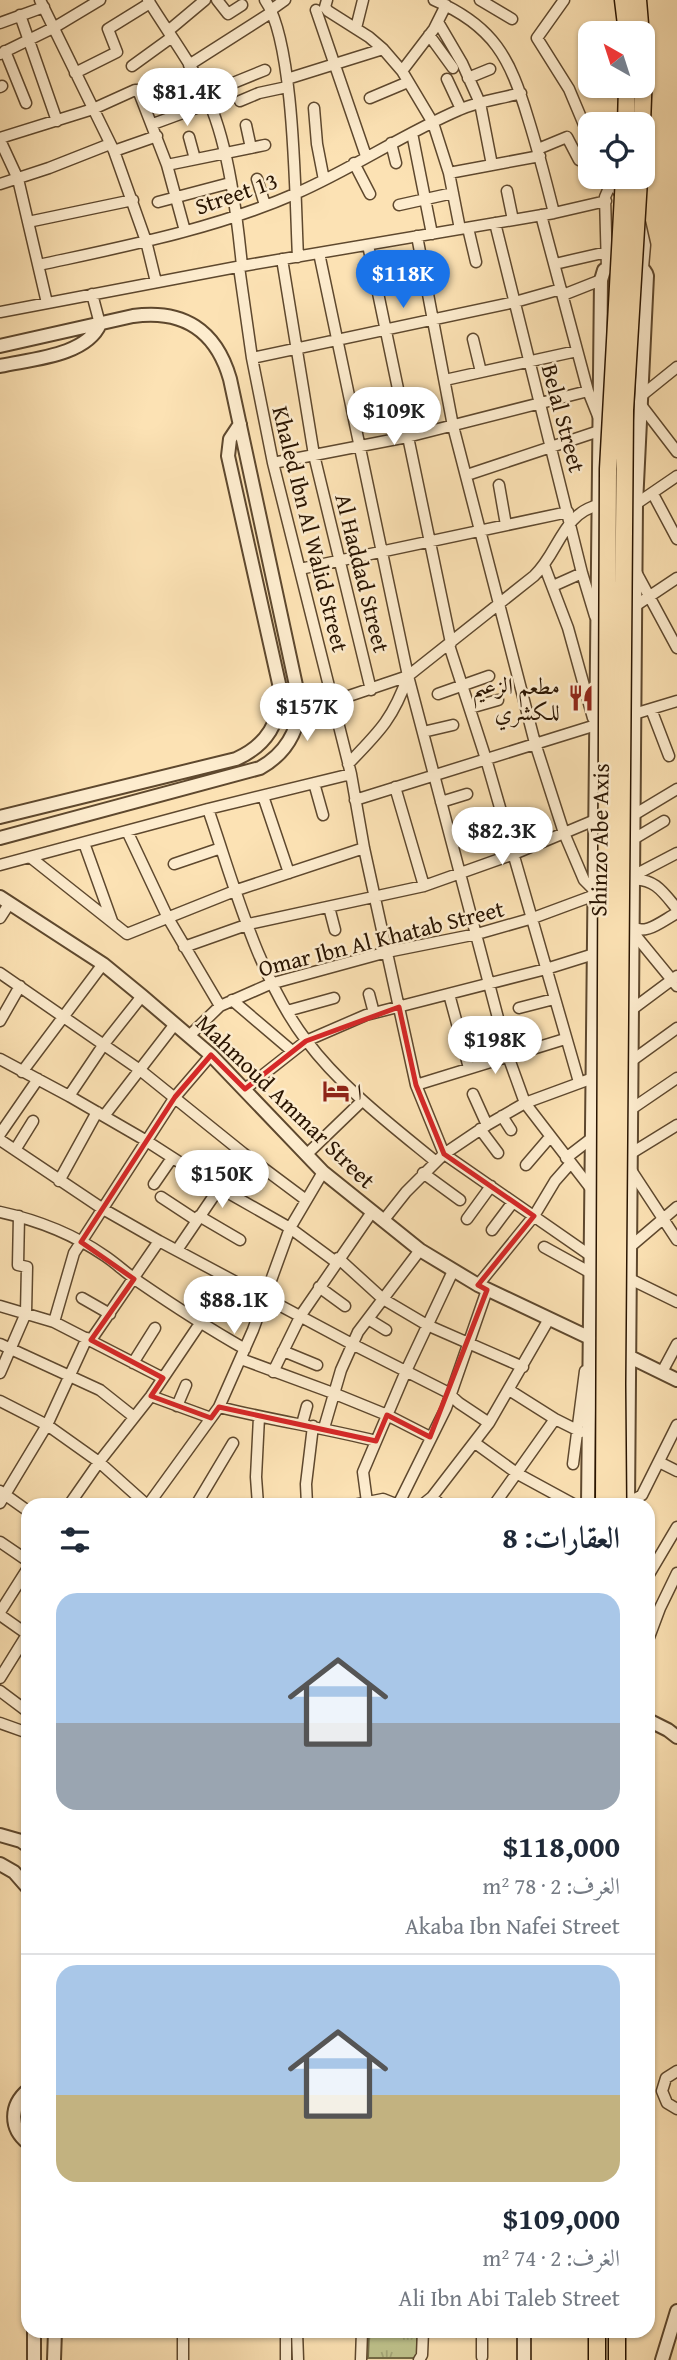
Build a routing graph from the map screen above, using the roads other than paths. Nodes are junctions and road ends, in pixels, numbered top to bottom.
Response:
1 (100, 0) edge
2 (205, 0) edge
3 (217, 0) edge
4 (265, 0) edge
5 (285, 0) edge
6 (327, 0) edge
7 (363, 0) edge
8 (434, 0) edge
9 (480, 0) edge
10 (564, 0) edge
11 (623, 0) edge
12 (638, 0) edge
13 (149, 2) edge
14 (42, 3) edge
15 (242, 5) dead end
16 (446, 5) junction
17 (316, 10) dead end
18 (272, 11) junction
19 (20, 15) junction
20 (1, 19) edge
21 (512, 19) dead end
22 (626, 21) edge
23 (438, 22) junction
24 (55, 27) junction
25 (356, 28) junction
26 (169, 34) junction
27 (429, 35) junction
28 (30, 40) junction
29 (383, 49) junction
30 (3, 52) edge
31 (334, 64) junction
32 (189, 65) junction
33 (132, 66) dead end
34 (453, 68) dead end
35 (490, 69) dead end
36 (265, 70) dead end
37 (402, 72) junction
38 (75, 73) junction
39 (253, 74) junction
40 (468, 78) junction
41 (447, 79) dead end
42 (408, 82) junction
43 (287, 83) junction
44 (138, 90) junction
45 (176, 93) dead end
46 (259, 93) junction
47 (521, 93) junction
48 (208, 98) junction
49 (370, 98) dead end
50 (240, 101) dead end
51 (26, 103) dead end
52 (480, 103) junction
53 (314, 108) dead end
54 (93, 109) junction
55 (461, 109) junction
56 (579, 112) edge
57 (642, 112) edge
58 (57, 121) junction
59 (433, 123) junction
60 (153, 124) junction
61 (246, 125) dead end
62 (412, 133) junction
63 (157, 136) junction
64 (189, 137) dead end
65 (0, 139) edge
66 (391, 143) junction
67 (265, 145) dead end
68 (112, 147) junction
69 (251, 148) junction
70 (539, 152) junction
71 (224, 153) junction
72 (366, 156) junction
73 (578, 158) edge
74 (195, 159) junction
75 (354, 163) junction
76 (396, 163) dead end
77 (167, 165) junction
78 (492, 165) junction
79 (449, 173) junction
80 (18, 179) junction
81 (257, 179) dead end
82 (324, 180) junction
83 (230, 183) junction
84 (0, 184) edge
85 (611, 189) edge
86 (624, 189) edge
87 (625, 189) edge
88 (628, 189) edge
89 (507, 191) dead end
90 (453, 193) junction
91 (295, 194) junction
92 (370, 194) dead end
93 (177, 197) junction
94 (425, 199) junction
95 (133, 200) junction
96 (606, 201) junction
97 (158, 202) dead end
98 (265, 205) junction
99 (399, 205) dead end
100 (554, 213) junction
101 (237, 215) junction
102 (541, 215) junction
103 (513, 220) junction
104 (28, 222) junction
105 (495, 223) junction
106 (464, 228) junction
107 (185, 231) junction
108 (432, 234) junction
109 (417, 236) junction
110 (146, 241) junction
111 (368, 245) junction
112 (607, 252) junction
113 (319, 253) junction
114 (298, 257) junction
115 (282, 259) junction
116 (476, 262) dead end
117 (555, 264) junction
118 (39, 265) junction
119 (241, 266) junction
120 (607, 268) junction
121 (643, 268) junction
122 (601, 280) junction
123 (156, 282) junction
124 (562, 292) junction
125 (92, 294) junction
126 (514, 302) junction
127 (47, 303) junction
128 (0, 312) edge
129 (433, 319) junction
130 (100, 324) junction
131 (384, 330) junction
132 (337, 338) junction
133 (473, 339) dead end
134 (0, 346) edge
135 (297, 348) junction
136 (577, 351) junction
137 (252, 358) junction
138 (529, 361) junction
139 (0, 366) edge
140 (677, 368) edge
141 (481, 372) junction
142 (444, 380) junction
143 (588, 391) junction
144 (644, 400) junction
145 (539, 404) junction
146 (240, 424) junction
147 (599, 425) junction
148 (453, 426) junction
149 (407, 438) junction
150 (359, 447) junction
151 (551, 447) junction
152 (677, 452) edge
153 (314, 455) junction
154 (273, 463) junction
155 (467, 475) junction
156 (677, 476) edge
157 (499, 485) dead end
158 (653, 494) junction
159 (636, 504) junction
160 (598, 505) junction
161 (570, 516) junction
162 (506, 525) junction
163 (481, 530) junction
164 (677, 539) edge
165 (429, 540) junction
166 (381, 551) junction
167 (339, 560) junction
168 (544, 565) junction
169 (300, 569) junction
170 (635, 570) junction
171 (582, 573) junction
172 (677, 578) edge
173 (553, 586) junction
174 (650, 596) junction
175 (498, 606) junction
176 (635, 606) junction
177 (597, 623) junction
178 (450, 644) junction
179 (677, 648) edge
180 (408, 676) junction
181 (489, 676) dead end
182 (463, 687) junction
183 (372, 690) junction
184 (438, 695) dead end
185 (498, 700) dead end
186 (334, 701) junction
187 (677, 701) edge
188 (470, 708) junction
189 (651, 709) junction
190 (634, 714) junction
191 (453, 725) dead end
192 (596, 725) junction
193 (423, 733) junction
194 (535, 743) junction
195 (669, 756) dead end
196 (486, 759) junction
197 (350, 769) junction
198 (434, 775) junction
199 (314, 783) junction
200 (395, 787) junction
201 (673, 791) edge
202 (467, 794) dead end
203 (262, 796) junction
204 (355, 800) junction
205 (441, 802) junction
206 (677, 803) edge
207 (208, 809) junction
208 (323, 815) dead end
209 (632, 816) junction
210 (0, 817) edge
211 (595, 820) junction
212 (664, 821) dead end
213 (127, 831) junction
214 (564, 833) junction
215 (0, 838) edge
216 (632, 839) junction
217 (84, 843) junction
218 (222, 848) junction
219 (364, 848) junction
220 (677, 853) edge
221 (514, 854) junction
222 (30, 856) junction
223 (174, 864) dead end
224 (0, 865) edge
225 (289, 873) junction
226 (461, 874) junction
227 (631, 878) junction
228 (424, 886) junction
229 (237, 890) junction
230 (595, 893) junction
231 (375, 897) junction
232 (5, 901) edge
233 (330, 907) junction
234 (594, 910) junction
235 (631, 911) junction
236 (677, 911) edge
237 (0, 918) edge
238 (168, 918) junction
239 (533, 918) junction
240 (112, 922) junction
241 (249, 924) junction
242 (631, 928) junction
243 (335, 930) dead end
244 (477, 934) junction
245 (184, 947) junction
246 (387, 952) junction
247 (594, 954) junction
248 (103, 964) junction
249 (631, 964) junction
250 (546, 969) junction
251 (594, 970) junction
252 (0, 973) edge
253 (675, 980) edge
254 (270, 984) junction
255 (489, 984) junction
256 (20, 986) junction
257 (369, 994) dead end
258 (449, 994) junction
259 (142, 996) junction
260 (334, 998) dead end
261 (554, 999) junction
262 (232, 1000) junction
263 (220, 1006) junction
264 (399, 1007) junction
265 (519, 1008) dead end
266 (288, 1011) junction
267 (631, 1011) junction
268 (374, 1013) junction
269 (64, 1015) junction
270 (0, 1021) edge
271 (175, 1024) junction
272 (677, 1028) edge
273 (189, 1036) junction
274 (565, 1039) junction
275 (306, 1041) junction
276 (104, 1044) junction
277 (292, 1051) junction
278 (211, 1055) junction
279 (508, 1056) junction
280 (0, 1059) edge
281 (630, 1062) junction
282 (469, 1068) junction
283 (140, 1070) junction
284 (22, 1072) junction
285 (593, 1078) junction
286 (677, 1078) edge
287 (38, 1079) junction
288 (579, 1082) junction
289 (416, 1085) junction
290 (244, 1089) junction
291 (473, 1094) dead end
292 (69, 1096) junction
293 (175, 1097) junction
294 (362, 1101) junction
295 (525, 1103) junction
296 (630, 1110) junction
297 (100, 1114) junction
298 (502, 1116) junction
299 (33, 1121) dead end
300 (677, 1125) edge
301 (484, 1127) junction
302 (511, 1130) dead end
303 (0, 1133) edge
304 (550, 1137) junction
305 (592, 1138) junction
306 (0, 1140) edge
307 (145, 1140) junction
308 (15, 1150) junction
309 (243, 1153) junction
310 (498, 1153) dead end
311 (444, 1154) junction
312 (630, 1154) junction
313 (306, 1155) junction
314 (172, 1158) junction
315 (435, 1161) junction
316 (568, 1161) junction
317 (526, 1165) dead end
318 (630, 1169) junction
319 (323, 1172) junction
320 (423, 1173) junction
321 (59, 1181) junction
322 (154, 1184) dead end
323 (491, 1186) junction
324 (218, 1187) junction
325 (592, 1190) junction
326 (162, 1197) dead end
327 (306, 1200) junction
328 (460, 1200) dead end
329 (513, 1202) junction
330 (677, 1207) edge
331 (103, 1209) junction
332 (0, 1212) edge
333 (372, 1212) junction
334 (19, 1216) junction
335 (534, 1216) junction
336 (198, 1218) junction
337 (467, 1219) dead end
338 (663, 1219) junction
339 (383, 1221) junction
340 (290, 1228) junction
341 (492, 1230) dead end
342 (240, 1240) dead end
343 (677, 1240) edge
344 (159, 1241) junction
345 (81, 1242) junction
346 (544, 1247) dead end
347 (630, 1247) junction
348 (177, 1250) junction
349 (420, 1250) junction
350 (591, 1256) junction
351 (337, 1260) junction
352 (453, 1271) junction
353 (591, 1273) junction
354 (134, 1279) junction
355 (230, 1279) junction
356 (630, 1279) junction
357 (319, 1287) junction
358 (482, 1288) junction
359 (266, 1297) junction
360 (82, 1298) dead end
361 (383, 1299) junction
362 (677, 1302) edge
363 (0, 1306) edge
364 (345, 1306) dead end
365 (26, 1313) junction
366 (110, 1314) junction
367 (300, 1315) junction
368 (368, 1319) junction
369 (550, 1319) junction
370 (54, 1322) junction
371 (201, 1323) junction
372 (427, 1325) junction
373 (155, 1328) dead end
374 (386, 1330) dead end
375 (590, 1338) junction
376 (89, 1339) junction
377 (469, 1343) junction
378 (677, 1343) edge
379 (0, 1344) edge
380 (352, 1344) junction
381 (11, 1349) junction
382 (283, 1351) junction
383 (243, 1354) junction
384 (630, 1357) junction
385 (133, 1363) junction
386 (317, 1365) dead end
387 (523, 1367) junction
388 (585, 1369) dead end
389 (406, 1371) junction
390 (272, 1372) junction
391 (662, 1372) junction
392 (0, 1373) edge
393 (71, 1376) junction
394 (163, 1378) junction
395 (677, 1380) edge
396 (186, 1385) dead end
397 (509, 1390) junction
398 (333, 1393) junction
399 (451, 1395) junction
400 (151, 1396) junction
401 (0, 1401) edge
402 (177, 1406) junction
403 (306, 1406) dead end
404 (219, 1407) junction
405 (387, 1415) junction
406 (134, 1417) junction
407 (259, 1417) junction
408 (211, 1418) junction
409 (555, 1419) junction
410 (489, 1423) junction
411 (302, 1424) junction
412 (47, 1425) junction
413 (318, 1427) junction
414 (677, 1427) edge
415 (582, 1433) junction
416 (430, 1437) junction
417 (376, 1441) junction
418 (233, 1443) dead end
419 (475, 1443) junction
420 (354, 1461) dead end
421 (99, 1462) junction
422 (659, 1462) junction
423 (573, 1464) dead end
424 (366, 1465) junction
425 (677, 1471) edge
426 (518, 1474) junction
427 (2, 1496) edge
428 (432, 1497) edge
429 (74, 1498) edge
430 (140, 1498) edge
431 (153, 1498) edge
432 (200, 1498) edge
433 (258, 1498) edge
434 (307, 1498) edge
435 (366, 1498) edge
436 (396, 1498) edge
437 (502, 1498) edge
438 (562, 1498) edge
439 (588, 1498) edge
440 (604, 1498) edge
441 (625, 1498) edge
442 (625, 1498) edge
443 (637, 1498) edge
444 (21, 1507) edge
445 (677, 1527) edge
446 (0, 1542) edge
447 (21, 1556) edge
448 (655, 1564) edge
449 (676, 1576) edge
450 (21, 1579) edge
451 (0, 1613) edge
452 (655, 1621) edge
453 (21, 1628) edge
454 (21, 1644) edge
455 (0, 1678) edge
456 (0, 1691) edge
457 (21, 1704) edge
458 (0, 1723) edge
459 (655, 1723) edge
460 (663, 1726) junction
461 (677, 1728) edge
462 (21, 1730) edge
463 (677, 1737) edge
464 (0, 1835) edge
465 (21, 1841) edge
466 (0, 1864) edge
467 (21, 1880) edge
468 (676, 2069) edge
469 (21, 2096) edge
470 (675, 2110) edge
471 (21, 2136) edge
472 (677, 2311) edge
473 (34, 2338) edge
474 (55, 2338) edge
475 (183, 2338) edge
476 (286, 2338) edge
477 (297, 2338) edge
478 (362, 2338) edge
479 (423, 2338) edge
480 (482, 2338) edge
481 (524, 2338) edge
482 (597, 2338) edge
483 (617, 2338) edge
484 (482, 2357) dead end
485 (34, 2360) edge
486 (54, 2360) edge
487 (183, 2360) edge
488 (286, 2360) edge
489 (298, 2360) edge
490 (362, 2360) edge
491 (419, 2360) edge
492 (524, 2360) edge
493 (597, 2360) edge
494 (617, 2360) edge
495 (662, 2360) edge

1 - 24 street
2 - 26 street
3 - 15 street
4 - 18 street
5 - 18 street
6 - 25 street
7 - 25 street
8 - 16 street
9 - 21 street
10 - 56 street
11 - 22 main road
12 - 57 main road
13 - 26 street, Khaled Ibn Al Walid Street
13 - 38 street
14 - 19 street
14 - 24 street
16 - 23 street
16 - 47 street
17 - 31 street
18 - 32 street
18 - 43 street
19 - 20 street
19 - 28 street
23 - 27 street
23 - 40 street
24 - 28 street
24 - 38 street
25 - 29 street
26 - 32 street, Khaled Ibn Al Walid Street
26 - 33 street
27 - 34 street
27 - 37 street
28 - 30 street
28 - 58 street
29 - 31 street
29 - 37 street
30 - 51 street
31 - 43 street
31 - 72 street
32 - 48 street, Khaled Ibn Al Walid Street
35 - 40 street
36 - 39 street
37 - 42 street
38 - 54 street
39 - 46 street
39 - 48 street
40 - 52 street
41 - 55 street
42 - 49 street
42 - 59 street
43 - 46 street
43 - 91 street
44 - 45 street
44 - 54 street
44 - 60 street
46 - 50 street
47 - 52 street, Street 13
47 - 70 street
48 - 60 street
48 - 71 street, Khaled Ibn Al Walid Street
52 - 55 street, Street 13
52 - 78 street
53 - 82 street
54 - 58 street
54 - 68 street
55 - 59 street, Street 13
58 - 65 street
59 - 62 street, Street 13
59 - 79 street
60 - 63 street
61 - 69 street
62 - 66 street, Street 13
62 - 94 street
63 - 68 street
63 - 77 street
64 - 74 street
65 - 80 street
66 - 72 street, Street 13
66 - 76 street
67 - 69 street
68 - 80 street
68 - 95 street
69 - 71 street
70 - 73 street
70 - 78 street
70 - 100 street
71 - 74 street
71 - 83 street, Khaled Ibn Al Walid Street
72 - 75 street, Street 13
74 - 77 street
75 - 82 street, Street 13
75 - 92 street
77 - 93 street
78 - 79 street
79 - 90 street
80 - 84 street
80 - 104 street
81 - 98 street
82 - 91 street, Street 13
83 - 93 street
83 - 101 street, Khaled Ibn Al Walid Street
85 - 96 street
86 - 440 main road, Shinzo Abe Axis, bridge
87 - 441 main road, Shinzo Abe Axis, bridge
88 - 121 street
89 - 103 street
90 - 94 street
90 - 106 street
91 - 98 street, Street 13
91 - 114 street
93 - 97 street
93 - 107 street
94 - 99 street
94 - 108 street
95 - 104 street
95 - 110 street
96 - 100 street
96 - 112 street
98 - 101 street, Street 13
100 - 102 street
101 - 107 street, Street 13
101 - 119 street, Khaled Ibn Al Walid Street
102 - 103 street
102 - 117 street
103 - 105 street
104 - 118 street
105 - 106 street
105 - 126 street, Belal Street
106 - 108 street
106 - 116 street
107 - 110 street, Street 13
108 - 109 street
109 - 111 street
109 - 129 street
110 - 118 street, Street 13
110 - 123 street
111 - 113 street
111 - 131 street
112 - 117 street
112 - 120 street
113 - 114 street
113 - 132 street
114 - 115 street
115 - 119 street
115 - 135 street, Al Haddad Street
117 - 124 street
118 - 127 street
119 - 123 street
119 - 137 street, Khaled Ibn Al Walid Street
120 - 121 street
120 - 122 street
121 - 144 street
122 - 124 street
122 - 147 street
123 - 125 street
124 - 126 street
124 - 136 street
125 - 127 street
125 - 130 street
126 - 129 street
126 - 138 street, Belal Street
127 - 128 street
129 - 131 street
129 - 142 street
130 - 134 street
130 - 139 street
130 - 146 street
131 - 132 street
131 - 149 street
132 - 135 street
132 - 150 street
133 - 141 street
135 - 137 street
135 - 153 street, Al Haddad Street
136 - 138 street
136 - 143 street
137 - 154 street, Khaled Ibn Al Walid Street
138 - 141 street
138 - 145 street, Belal Street
140 - 144 street
141 - 142 street
142 - 148 street
143 - 145 street
143 - 147 street
144 - 152 street
144 - 159 street
145 - 148 street
145 - 151 street, Belal Street
146 - 210 street
146 - 215 street
147 - 151 street
147 - 160 street
148 - 149 street
148 - 155 street
149 - 150 street
149 - 165 street
150 - 153 street
150 - 166 street
151 - 155 street
151 - 161 street, Belal Street
153 - 154 street
153 - 167 street, Al Haddad Street
154 - 169 street, Khaled Ibn Al Walid Street
155 - 163 street
156 - 158 street
157 - 162 street
158 - 159 street
158 - 164 street
159 - 170 street
160 - 161 street
160 - 177 street
161 - 162 street
161 - 168 street
161 - 171 street, Belal Street
162 - 163 street
163 - 165 street
163 - 175 street
165 - 166 street
165 - 178 street
166 - 167 street
166 - 180 street
167 - 169 street
167 - 183 street, Al Haddad Street
168 - 173 street
168 - 175 street
169 - 186 street, Khaled Ibn Al Walid Street
170 - 174 street
170 - 176 street
171 - 173 street
171 - 177 street, Belal Street
172 - 174 street
173 - 192 street
174 - 176 street
174 - 179 street
175 - 178 street
175 - 194 street
176 - 190 street
177 - 192 street
178 - 180 street
178 - 182 street
180 - 183 street
180 - 193 street
180 - 197 street
181 - 182 street
182 - 184 street
182 - 188 street
183 - 186 street
185 - 188 street
186 - 197 street, Khaled Ibn Al Walid Street
187 - 189 street
188 - 196 street
189 - 190 street
189 - 195 street
190 - 209 street
191 - 193 street
192 - 194 street
192 - 211 street
193 - 198 street
194 - 196 street
194 - 214 street
196 - 198 street
196 - 221 street
197 - 199 street
197 - 204 street, Khaled Ibn Al Walid Street
198 - 200 street
198 - 205 street
199 - 203 street
199 - 208 street
200 - 204 street
200 - 228 street
201 - 206 street
201 - 209 street
202 - 205 street
203 - 207 street
203 - 225 street
204 - 219 street, Khaled Ibn Al Walid Street
205 - 226 street
207 - 213 street
207 - 218 street
209 - 216 street
211 - 214 street
211 - 230 street
212 - 216 street
213 - 217 street
213 - 238 street
214 - 221 street
214 - 230 street
216 - 227 street
217 - 222 street
217 - 240 street
218 - 223 street
218 - 229 street
219 - 225 street
219 - 231 street, Khaled Ibn Al Walid Street
220 - 227 street
221 - 226 street
221 - 239 street
222 - 224 street
222 - 240 street
225 - 229 street
226 - 228 street
226 - 244 street
227 - 235 street
227 - 236 street
228 - 231 street
229 - 238 street
229 - 241 street
230 - 234 street
230 - 239 street, Omar Ibn Al Khatab Street
231 - 233 street
231 - 246 street, Khaled Ibn Al Walid Street
232 - 237 street
232 - 248 street, Mahmoud Ammar Street
233 - 241 street
233 - 243 street
234 - 235 street
234 - 247 street
235 - 242 street
236 - 242 street
238 - 240 street
238 - 245 street
239 - 244 street, Omar Ibn Al Khatab Street
239 - 250 street
241 - 245 street
241 - 254 street
242 - 249 street
242 - 253 street
244 - 246 street, Omar Ibn Al Khatab Street
244 - 255 street
245 - 263 street
246 - 254 street, Omar Ibn Al Khatab Street
246 - 264 street, Khaled Ibn Al Walid Street
247 - 250 street
247 - 251 street
248 - 259 street, Mahmoud Ammar Street
248 - 269 street
249 - 251 street
249 - 267 street
250 - 255 street
250 - 261 street
251 - 285 street
252 - 256 street
253 - 267 street
254 - 262 street, Omar Ibn Al Khatab Street
254 - 266 street
255 - 258 street
255 - 279 street
256 - 269 street
256 - 270 street
257 - 268 street
258 - 264 street
258 - 282 street
259 - 271 street, Mahmoud Ammar Street
259 - 276 street
260 - 266 street
261 - 265 street
261 - 274 street
262 - 263 street, Omar Ibn Al Khatab Street
262 - 277 street
263 - 273 street, Omar Ibn Al Khatab Street
264 - 268 street
264 - 289 street, Khaled Ibn Al Walid Street
266 - 275 street
267 - 281 street
268 - 275 street
269 - 276 street
269 - 284 street
271 - 273 street, Mahmoud Ammar Street
271 - 283 street
272 - 281 street
273 - 278 street, Mahmoud Ammar Street
274 - 279 street
274 - 288 street
275 - 277 street
275 - 294 street
276 - 283 street
276 - 292 street
277 - 290 street
278 - 290 street, Mahmoud Ammar Street
278 - 293 street
279 - 282 street
279 - 295 street
280 - 284 street
281 - 296 street
282 - 289 street
283 - 293 street
283 - 297 street
284 - 287 street
285 - 288 street
285 - 305 street
286 - 296 street
287 - 292 street
287 - 303 street
288 - 295 street
289 - 311 street, Khaled Ibn Al Walid Street
290 - 313 street, Mahmoud Ammar Street
291 - 301 street
292 - 297 street
293 - 307 street
293 - 309 street
294 - 313 street
294 - 315 street
295 - 298 street
295 - 304 street
296 - 312 street
297 - 307 street
297 - 321 street
298 - 301 street
298 - 302 street
299 - 308 street
300 - 312 street
301 - 310 street
301 - 311 street
304 - 316 street
304 - 317 street
305 - 316 street
305 - 325 street
306 - 308 street
307 - 314 street
307 - 331 street
308 - 321 street
309 - 324 street
309 - 327 street
311 - 315 street
311 - 323 street
312 - 318 street
313 - 319 street, Mahmoud Ammar Street
314 - 322 street
314 - 324 street
315 - 320 street
316 - 325 street
316 - 335 street
318 - 338 street
318 - 347 street
319 - 327 street
319 - 333 street, Mahmoud Ammar Street
320 - 328 street
320 - 339 street
321 - 331 street
323 - 329 street
323 - 337 street
324 - 336 street
324 - 340 street
325 - 350 street
326 - 336 street
327 - 340 street
329 - 335 street
329 - 341 street
330 - 338 street
331 - 344 street
331 - 345 street
332 - 334 street
333 - 339 street, Mahmoud Ammar Street
333 - 351 street
334 - 345 street
334 - 365 street
335 - 350 street
335 - 358 street
336 - 342 street
336 - 348 street
338 - 343 street
338 - 347 street
339 - 349 street, Mahmoud Ammar Street
340 - 351 street
340 - 359 street
344 - 348 street
344 - 354 street
345 - 354 street
345 - 370 street
346 - 353 street
347 - 356 street
348 - 355 street
349 - 352 street, Mahmoud Ammar Street
349 - 361 street
350 - 353 street
351 - 357 street
351 - 361 street
352 - 358 street, Mahmoud Ammar Street
352 - 372 street
353 - 375 street
354 - 366 street
354 - 371 street
355 - 359 street
355 - 371 street
356 - 362 street
356 - 384 street
357 - 364 street
357 - 367 street
358 - 369 street, Mahmoud Ammar Street
358 - 377 street
359 - 367 street
359 - 383 street
360 - 366 street
361 - 368 street
361 - 372 street
363 - 365 street
365 - 370 street
365 - 381 street
366 - 376 street
367 - 380 street
367 - 382 street
368 - 374 street
368 - 380 street
369 - 375 street, Mahmoud Ammar Street
369 - 387 street
370 - 376 street
371 - 383 street
371 - 394 street
372 - 377 street
372 - 389 street
373 - 385 street
375 - 415 street
376 - 385 street
376 - 393 street
377 - 387 street
377 - 399 street
378 - 391 street
379 - 381 street
380 - 389 street
380 - 398 street
381 - 392 street
381 - 393 street
382 - 386 street
382 - 390 street
383 - 390 street
383 - 404 street
384 - 391 street
384 - 442 street
385 - 394 street
387 - 397 street
388 - 415 street
389 - 399 street
389 - 405 street
390 - 398 street
391 - 395 street
393 - 406 street
393 - 412 street
394 - 400 street
396 - 402 street
397 - 409 street
397 - 410 street
398 - 405 street
398 - 413 street
399 - 410 street
399 - 416 street
400 - 402 street
400 - 406 street
401 - 412 street
402 - 408 street
403 - 411 street
404 - 407 street
404 - 408 street
405 - 416 street
405 - 417 street
406 - 421 street
407 - 411 street
407 - 433 street
408 - 431 street
409 - 415 street
409 - 426 street
410 - 419 street
411 - 413 street
412 - 421 street
412 - 427 street
413 - 417 street
413 - 434 street
414 - 422 street
415 - 423 street
415 - 439 street
416 - 436 street
417 - 424 street
418 - 432 street
419 - 426 street
419 - 428 street
420 - 424 street
421 - 429 street
421 - 430 street
422 - 425 street
422 - 443 street
424 - 435 street
426 - 437 street
426 - 438 street
427 - 444 street
445 - 448 street
446 - 447 street
449 - 452 street
450 - 451 street
451 - 453 street
454 - 455 street
456 - 457 street
458 - 462 street
459 - 460 street
460 - 461 street
460 - 463 street
464 - 465 street
466 - 467 street
468 - 470 street
469 - 471 street
472 - 495 street
473 - 485 street
474 - 486 street
475 - 487 street
476 - 488 street
477 - 489 street
478 - 490 street
479 - 491 street
480 - 484 street
481 - 492 street
482 - 493 main road
483 - 494 main road

